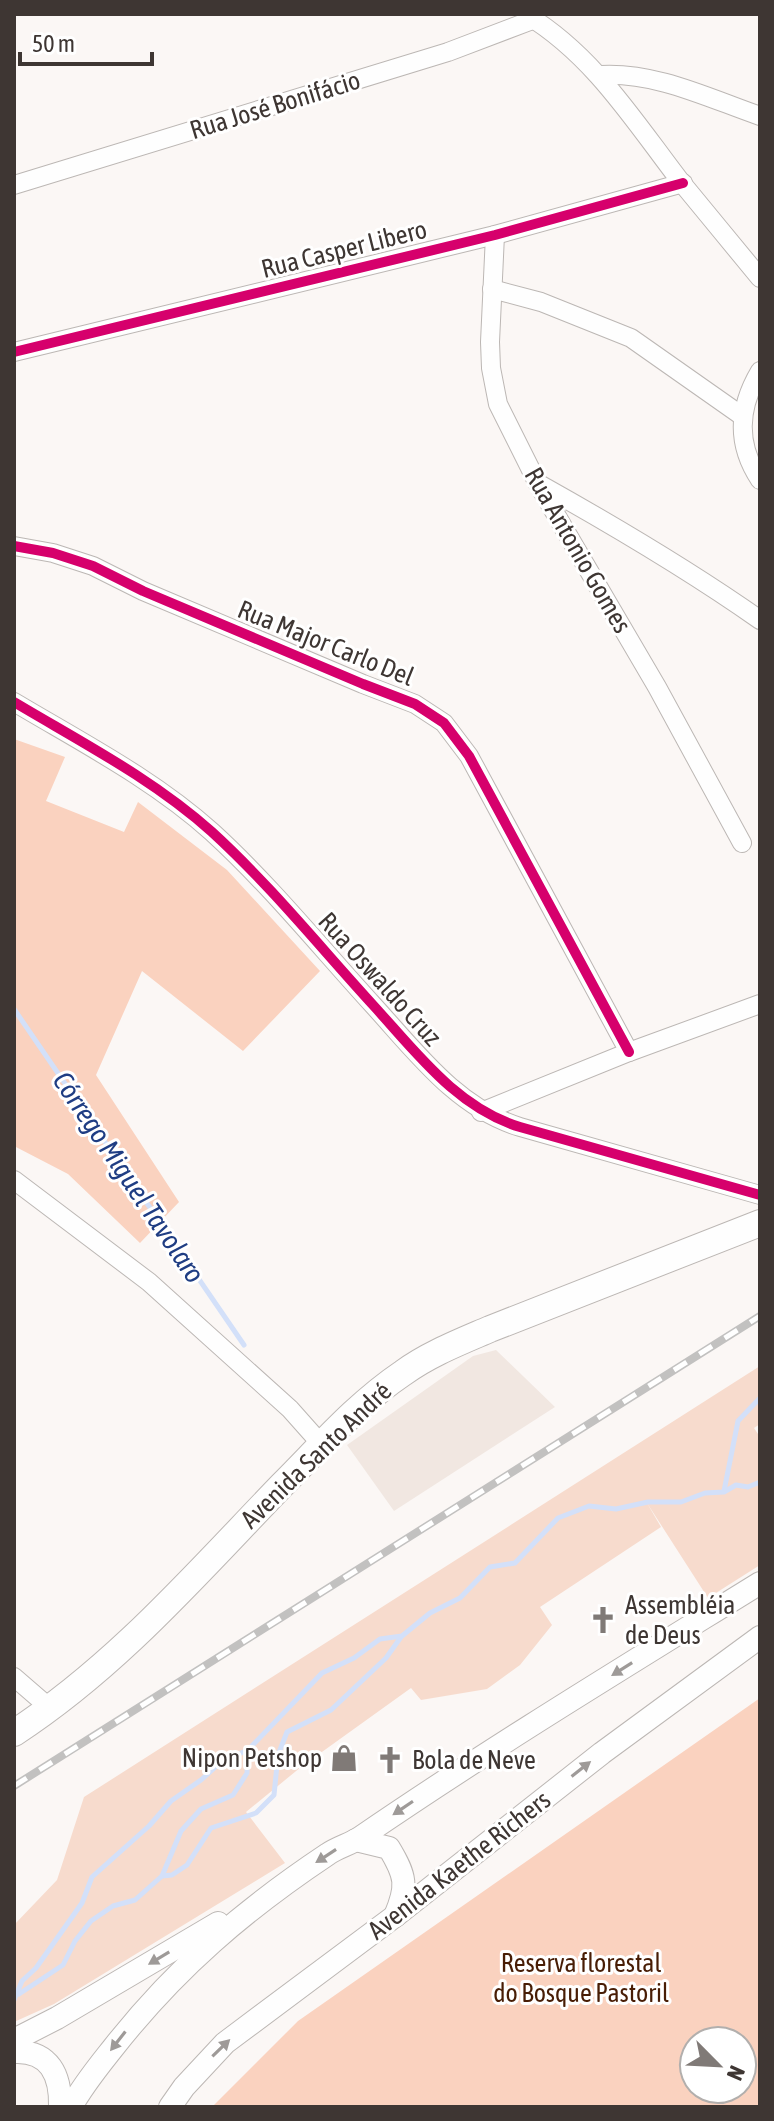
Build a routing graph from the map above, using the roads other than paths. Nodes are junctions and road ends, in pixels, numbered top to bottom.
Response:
1 (531, 17) edge
2 (601, 75) junction
3 (760, 116) edge
4 (683, 183) junction
5 (14, 185) edge
6 (495, 235) junction
7 (760, 278) edge
8 (492, 289) junction
9 (14, 352) edge
10 (760, 371) edge
11 (742, 416) junction
12 (760, 480) edge
13 (538, 484) junction
14 (14, 546) edge
15 (760, 620) edge
16 (14, 702) edge
17 (742, 843) dead end
18 (760, 1004) edge
19 (629, 1052) junction
20 (481, 1112) junction
21 (14, 1180) edge
22 (760, 1195) edge
23 (760, 1223) edge
24 (322, 1445) junction
25 (760, 1583) edge
26 (760, 1637) edge
27 (14, 1677) edge
28 (51, 1709) junction
29 (14, 1733) edge
30 (356, 1840) junction
31 (298, 1875) junction
32 (395, 1916) junction
33 (14, 2040) edge
34 (14, 2052) edge
35 (60, 2107) edge
36 (71, 2107) edge
37 (170, 2107) edge

1 - 2 street
1 - 5 street, Rua José Bonifácio
2 - 3 street
2 - 4 street
4 - 6 street, Rua Casper Libero
4 - 7 street
6 - 8 street, Rua Antonio Gomes
6 - 9 street, Rua Casper Libero
8 - 11 street
8 - 13 street, Rua Antonio Gomes
10 - 11 street
11 - 12 street
13 - 15 street
13 - 17 street, Rua Antonio Gomes
14 - 19 street, Rua Major Carlo Del
16 - 20 street, Rua Oswaldo Cruz
18 - 19 street
19 - 20 street
20 - 22 street, Rua Oswaldo Cruz
21 - 24 street
23 - 24 highway, Avenida Santo André
24 - 28 highway, Avenida Santo André
25 -> 30 main road
32 -> 26 main road, Avenida Kaethe Richers
27 - 28 street
28 - 29 highway, Avenida Santo André
30 -> 31 main road
30 - 32 main road
31 -> 33 main road
31 -> 36 main road
37 -> 32 main road, Avenida Kaethe Richers
34 - 35 main road

